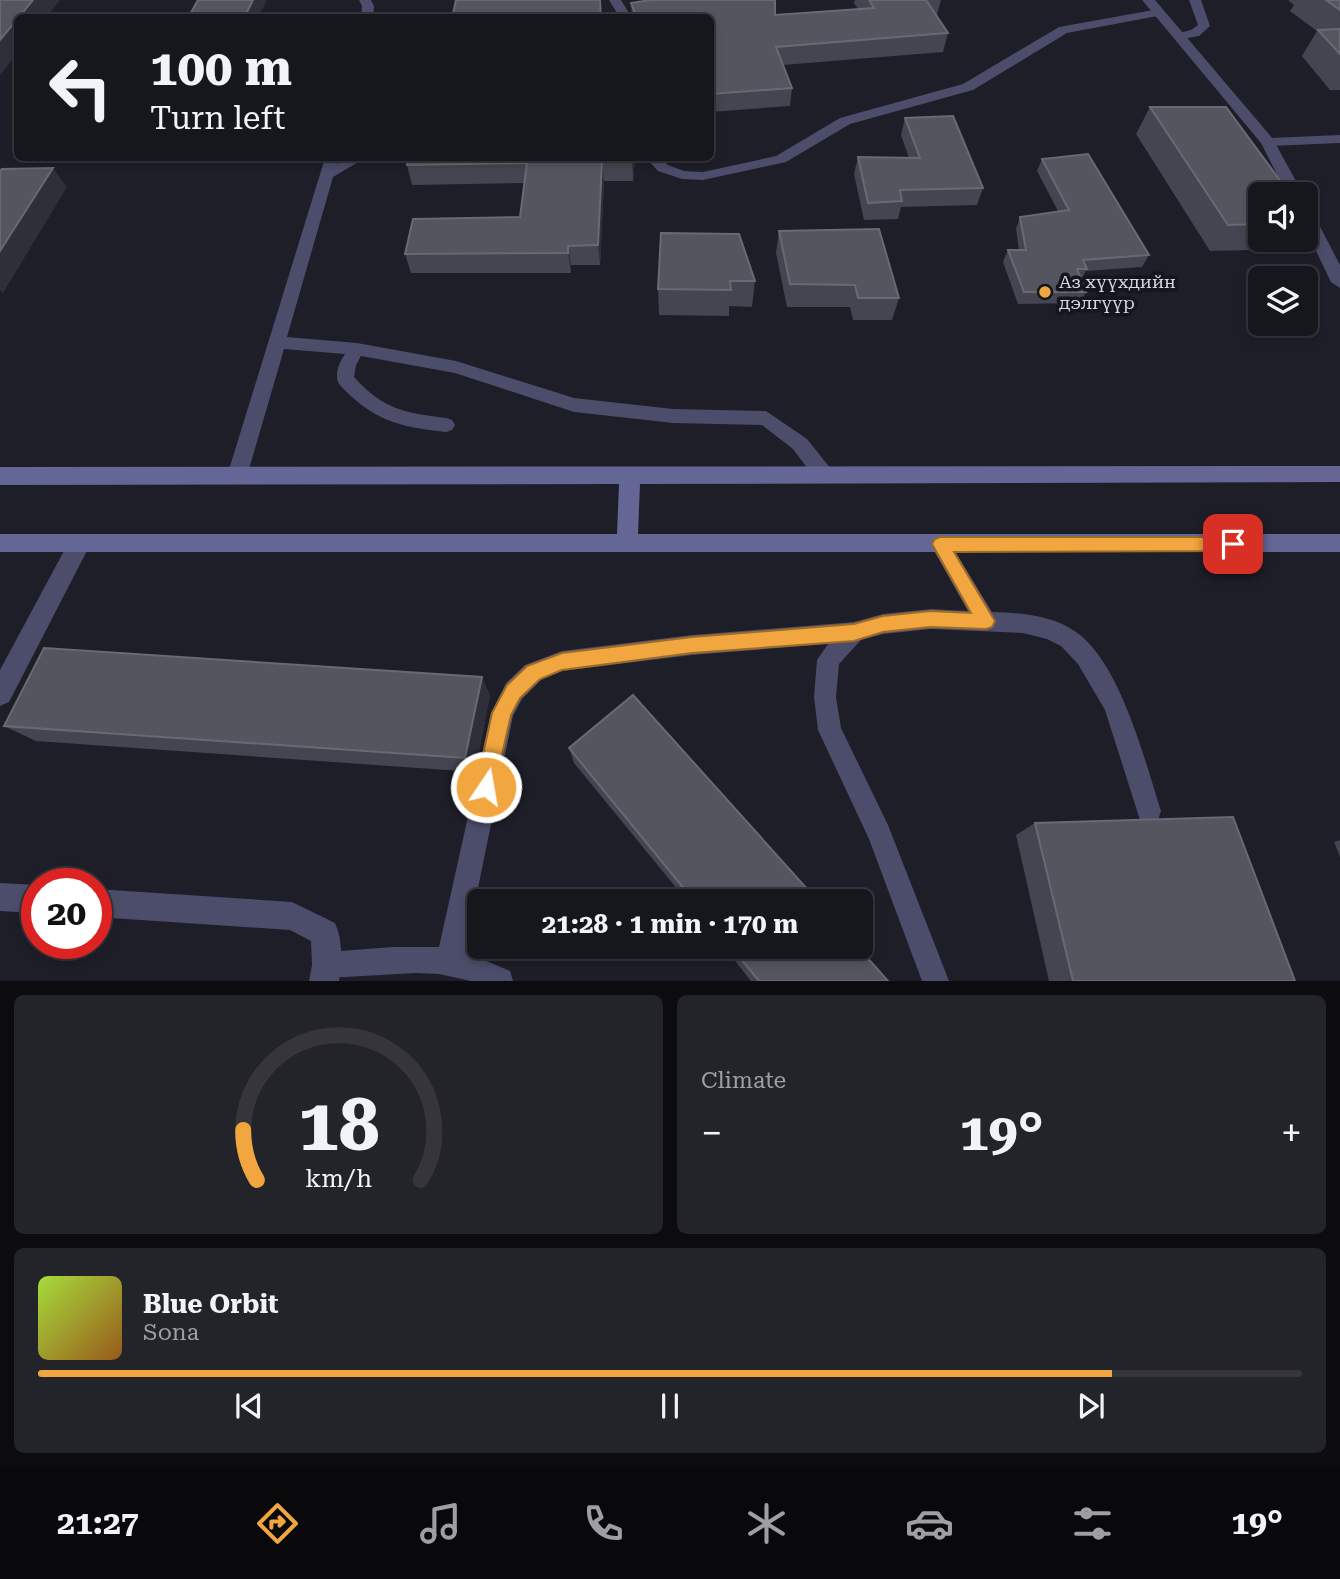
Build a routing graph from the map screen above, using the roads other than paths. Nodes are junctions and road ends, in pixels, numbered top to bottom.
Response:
1 (1148, 0) edge
2 (1195, 0) edge
3 (1159, 13) junction
4 (1180, 37) junction
5 (1340, 139) edge
6 (1268, 142) junction
7 (331, 161) edge
8 (353, 161) edge
9 (656, 161) edge
10 (327, 175) junction
11 (1289, 182) edge
12 (1318, 239) edge
13 (1340, 282) edge
14 (277, 342) junction
15 (357, 349) junction
16 (446, 425) dead end
17 (1340, 474) edge
18 (630, 475) junction
19 (824, 475) junction
20 (0, 476) edge
21 (237, 476) junction
22 (0, 543) edge
23 (79, 543) junction
24 (1340, 543) edge
25 (628, 544) junction
26 (940, 544) junction
27 (986, 621) junction
28 (854, 632) junction
29 (0, 694) edge
30 (1149, 811) dead end
31 (0, 897) edge
32 (21, 898) edge
33 (112, 904) edge
34 (450, 960) junction
35 (326, 973) edge
36 (500, 981) edge
37 (936, 981) edge

1 - 3 street
2 - 4 lane
3 - 4 street
3 - 9 lane
4 - 6 street
5 - 6 lane
6 - 11 street
7 - 10 lane
8 - 10 lane
10 - 14 lane
12 - 13 street
14 - 15 lane
14 - 21 lane
15 - 16 lane
15 - 19 lane
17 - 19 main road
18 - 19 main road
18 - 21 main road
18 - 25 main road
20 - 21 main road
22 - 23 main road
23 - 25 main road
23 - 29 street
24 - 26 main road
25 - 26 main road
26 - 27 lane
27 - 28 lane
27 - 30 lane
28 - 34 lane
28 - 37 lane
31 - 32 street
33 - 35 street
34 - 35 lane
34 - 36 lane

